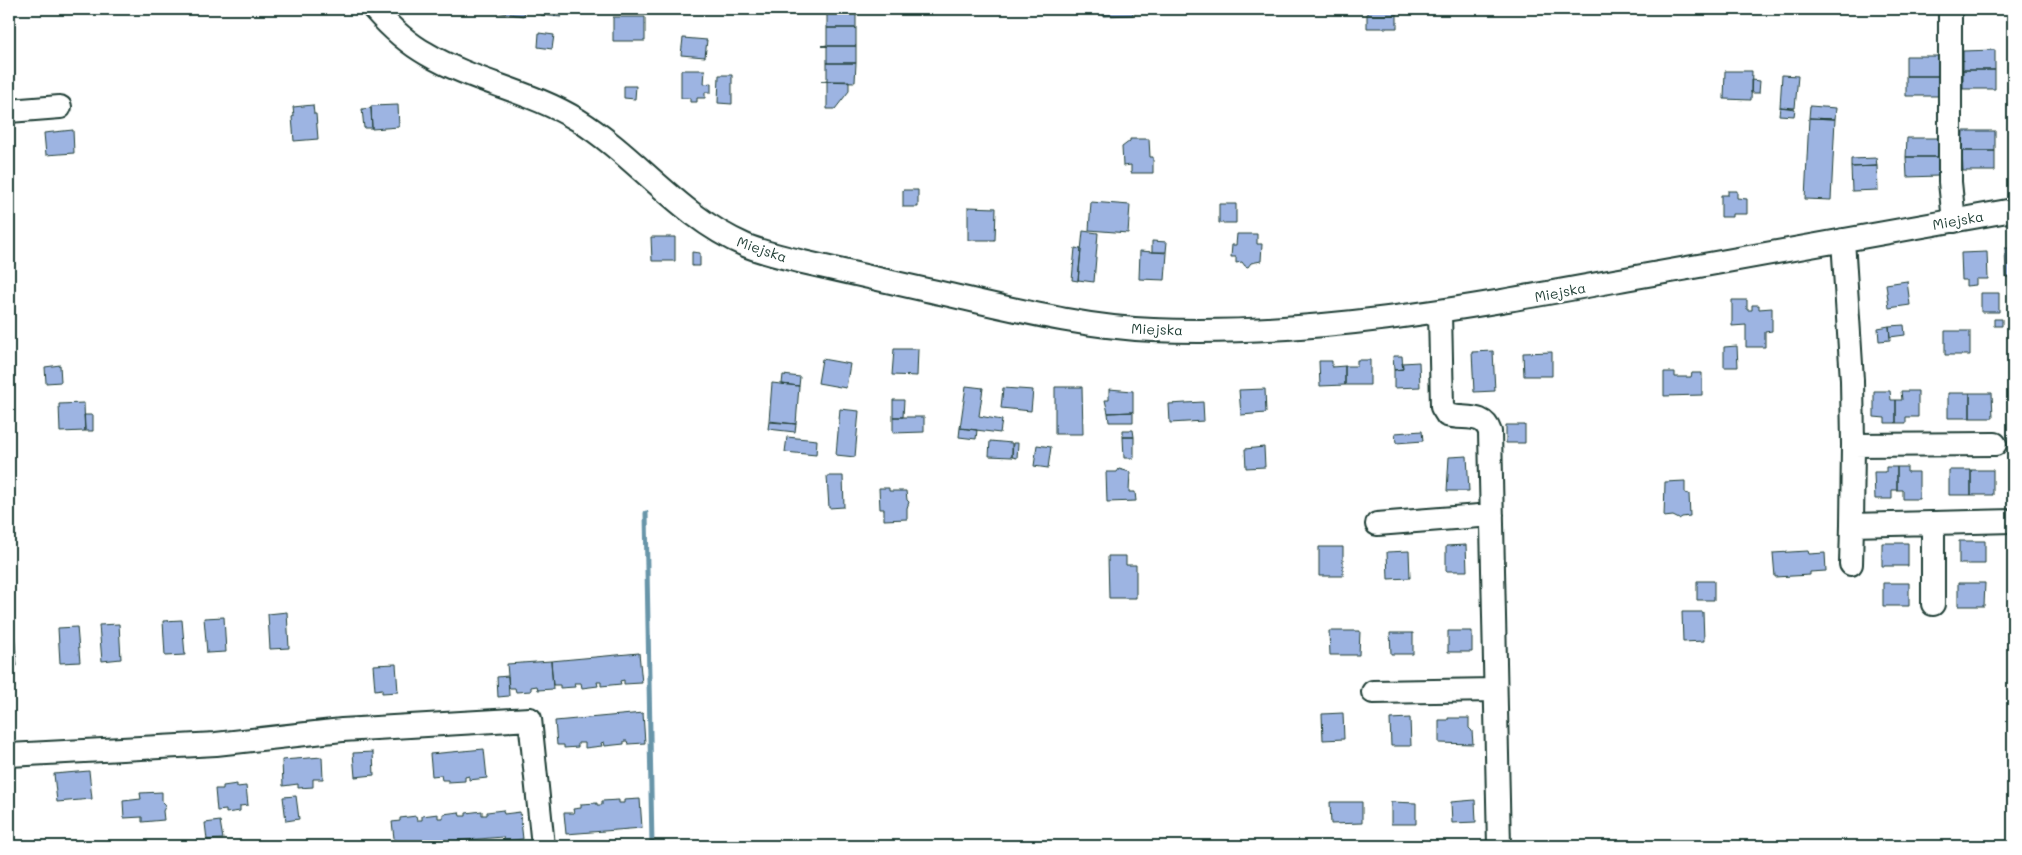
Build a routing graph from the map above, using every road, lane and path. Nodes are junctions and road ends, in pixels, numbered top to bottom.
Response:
1 (374, 9) edge
2 (1950, 9) edge
3 (60, 107) dead end
4 (9, 111) edge
5 (2013, 210) edge
6 (1954, 220) junction
7 (1844, 240) junction
8 (1440, 312) junction
9 (1995, 444) dead end
10 (1854, 445) junction
11 (1492, 515) junction
12 (2013, 520) edge
13 (1933, 523) junction
14 (1377, 524) dead end
15 (1852, 525) junction
16 (1851, 564) dead end
17 (1933, 604) dead end
18 (1495, 690) junction
19 (1373, 692) dead end
20 (9, 755) edge
21 (543, 844) edge
22 (1498, 846) edge

1 - 8 street, Miejska
2 - 6 street
3 - 4 street
5 - 6 street, Miejska
6 - 7 street, Miejska
7 - 8 street, Miejska
7 - 10 street
8 - 11 street
9 - 10 street
10 - 15 street
11 - 14 street
11 - 18 street
12 - 13 street
13 - 15 street
13 - 17 street
15 - 16 street
18 - 19 street
18 - 22 street
20 - 21 street

